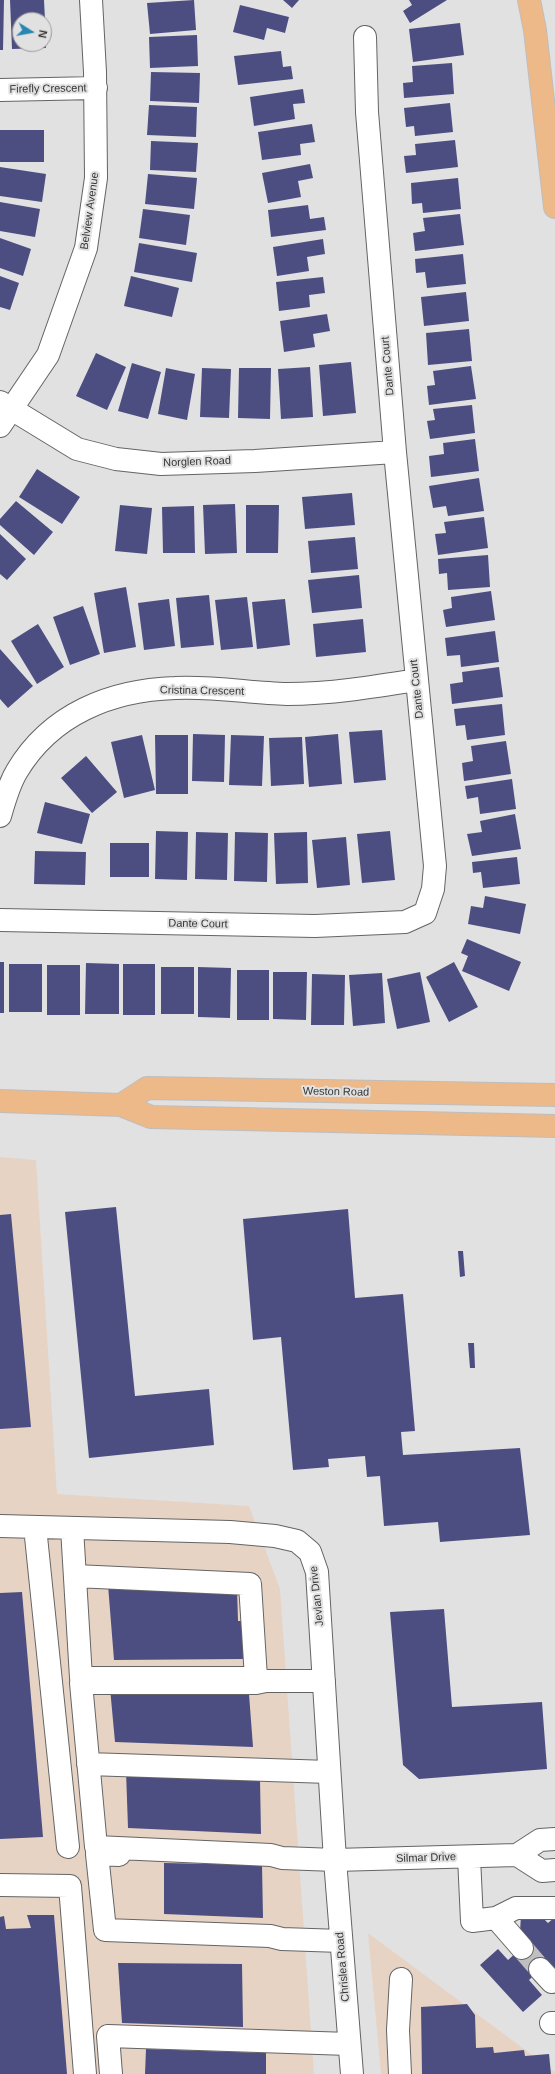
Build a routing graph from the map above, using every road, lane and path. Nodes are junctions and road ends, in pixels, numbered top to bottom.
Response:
1 (91, 0) edge
2 (528, 0) edge
3 (541, 0) edge
4 (535, 30) junction
5 (365, 37) dead end
6 (96, 88) junction
7 (0, 90) edge
8 (555, 207) edge
9 (4, 412) edge
10 (395, 452) junction
11 (416, 680) junction
12 (0, 816) edge
13 (0, 920) edge
14 (555, 1096) edge
15 (0, 1101) edge
16 (121, 1105) junction
17 (555, 1126) edge
18 (0, 1526) edge
19 (35, 1527) junction
20 (72, 1528) junction
21 (75, 1576) junction
22 (261, 1680) junction
23 (324, 1681) junction
24 (88, 1764) junction
25 (329, 1772) junction
26 (555, 1839) edge
27 (68, 1848) dead end
28 (517, 1855) junction
29 (469, 1857) junction
30 (282, 1858) junction
31 (335, 1860) junction
32 (555, 1870) edge
33 (0, 1886) edge
34 (555, 1908) edge
35 (496, 1918) junction
36 (341, 1941) junction
37 (522, 1948) tunnel mouth
38 (401, 1979) dead end
39 (116, 2028) dead end
40 (247, 2033) dead end
41 (350, 2044) junction
42 (85, 2074) edge
43 (111, 2074) edge
44 (352, 2074) edge
45 (400, 2074) edge

1 - 6 street, Belview Avenue
2 - 4 main road
3 - 4 main road
4 - 8 main road
5 - 10 street, Dante Court
6 - 7 street, Firefly Crescent
6 - 9 street, Belview Avenue
9 - 10 street, Norglen Road
10 - 11 street, Dante Court
11 - 12 street, Cristina Crescent
11 - 13 street, Dante Court
14 - 16 main road, Weston Road
15 - 16 main road
16 - 17 main road
18 - 19 street, Jevlan Drive
19 - 20 street, Jevlan Drive
19 - 27 street
20 - 21 street
20 - 23 street, Jevlan Drive
21 - 22 street
21 - 22 street
22 - 23 street
22 - 24 street
23 - 25 street, Jevlan Drive
24 - 25 street
24 - 30 street
25 - 31 street, Jevlan Drive
26 - 28 street
28 - 29 street, Silmar Drive
28 - 32 street
29 - 31 street, Silmar Drive
29 - 35 street
30 - 31 street, Silmar Drive
30 - 36 street
31 - 36 street, Chrislea Road
33 - 42 street
34 - 35 street
35 - 37 street
36 - 41 street, Chrislea Road
38 - 45 street
39 - 40 street
41 - 43 street
41 - 44 street, Chrislea Road

